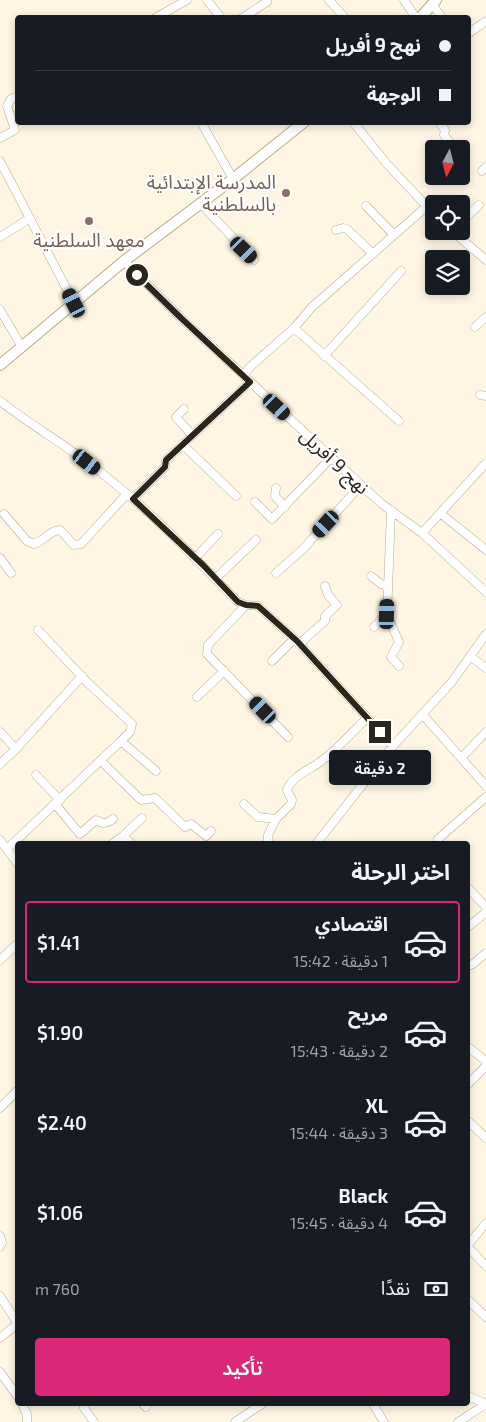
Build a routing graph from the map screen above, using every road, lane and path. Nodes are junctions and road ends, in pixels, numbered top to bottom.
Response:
1 (187, 0) edge
2 (207, 0) edge
3 (266, 0) edge
4 (329, 0) edge
5 (404, 0) edge
6 (434, 2) edge
7 (160, 15) edge
8 (219, 15) edge
9 (247, 15) edge
10 (342, 15) edge
11 (416, 15) edge
12 (421, 15) edge
13 (440, 15) edge
14 (486, 21) edge
15 (471, 31) edge
16 (15, 97) edge
17 (203, 125) edge
18 (296, 125) edge
19 (355, 125) edge
20 (441, 125) edge
21 (0, 138) edge
22 (448, 140) edge
23 (0, 161) edge
24 (233, 179) junction
25 (200, 203) junction
26 (479, 205) dead end
27 (366, 206) dead end
28 (425, 206) edge
29 (425, 208) edge
30 (470, 214) edge
31 (30, 218) junction
32 (336, 230) dead end
33 (394, 235) junction
34 (0, 237) edge
35 (463, 240) edge
36 (373, 254) junction
37 (254, 260) dead end
38 (486, 260) edge
39 (124, 261) junction
40 (401, 271) dead end
41 (74, 303) junction
42 (0, 310) edge
43 (486, 317) edge
44 (475, 327) dead end
45 (294, 328) junction
46 (22, 347) junction
47 (324, 356) junction
48 (0, 365) edge
49 (244, 375) junction
50 (250, 382) junction
51 (0, 401) edge
52 (184, 410) dead end
53 (399, 421) dead end
54 (192, 435) junction
55 (182, 444) junction
56 (332, 457) junction
57 (486, 462) edge
58 (361, 485) junction
59 (276, 488) dead end
60 (236, 496) dead end
61 (130, 497) junction
62 (255, 502) dead end
63 (285, 507) junction
64 (391, 510) junction
65 (440, 513) junction
66 (4, 514) dead end
67 (422, 533) junction
68 (218, 534) dead end
69 (256, 540) dead end
70 (486, 550) edge
71 (0, 558) edge
72 (196, 558) junction
73 (11, 573) dead end
74 (276, 573) dead end
75 (370, 576) dead end
76 (216, 578) junction
77 (326, 586) dead end
78 (388, 586) junction
79 (486, 592) edge
80 (246, 605) junction
81 (387, 614) junction
82 (374, 627) dead end
83 (38, 630) dead end
84 (486, 634) edge
85 (297, 641) junction
86 (470, 656) junction
87 (272, 661) dead end
88 (399, 666) dead end
89 (486, 668) edge
90 (224, 671) junction
91 (82, 676) junction
92 (197, 697) dead end
93 (422, 714) junction
94 (367, 718) junction
95 (0, 732) edge
96 (486, 732) edge
97 (288, 737) dead end
98 (121, 741) junction
99 (393, 746) junction
100 (16, 749) junction
101 (461, 758) junction
102 (101, 761) junction
103 (0, 764) edge
104 (156, 771) dead end
105 (36, 775) dead end
106 (486, 786) edge
107 (486, 797) edge
108 (58, 802) junction
109 (244, 804) dead end
110 (142, 818) dead end
111 (197, 818) dead end
112 (113, 819) dead end
113 (276, 819) junction
114 (191, 824) junction
115 (211, 831) dead end
116 (123, 836) junction
117 (438, 839) dead end
118 (0, 840) edge
119 (116, 841) edge
120 (129, 841) edge
121 (268, 841) edge
122 (318, 841) edge
123 (6, 849) junction
124 (15, 860) edge
125 (470, 890) edge
126 (486, 907) edge
127 (484, 917) edge
128 (470, 925) edge
129 (15, 946) edge
130 (486, 953) edge
131 (0, 960) edge
132 (470, 965) edge
133 (470, 1049) edge
134 (486, 1061) edge
135 (486, 1066) edge
136 (470, 1082) edge
137 (15, 1093) edge
138 (0, 1108) edge
139 (470, 1122) edge
140 (484, 1132) edge
141 (486, 1223) edge
142 (0, 1236) edge
143 (470, 1240) edge
144 (470, 1242) edge
145 (0, 1247) edge
146 (486, 1266) edge
147 (0, 1296) edge
148 (470, 1302) edge
149 (486, 1317) edge
150 (15, 1321) edge
151 (15, 1326) edge
152 (0, 1338) edge
153 (0, 1372) edge
154 (15, 1393) edge
155 (470, 1397) edge
156 (486, 1404) edge
157 (23, 1406) edge
158 (84, 1406) edge
159 (259, 1406) edge
160 (374, 1406) edge
161 (89, 1420) edge
162 (27, 1422) edge
163 (235, 1422) edge
164 (384, 1422) edge
165 (458, 1422) edge

1 - 7 street
2 - 8 street
3 - 9 street
4 - 10 street
5 - 11 street
6 - 12 main road
6 - 13 street
14 - 15 street
16 - 21 street
17 - 24 street
18 - 24 main road
19 - 28 street
20 - 22 street
23 - 31 street
24 - 25 main road
25 - 37 street
25 - 39 main road
26 - 30 street
27 - 33 street
29 - 33 street
31 - 34 street
31 - 41 street
32 - 36 street
33 - 36 street
35 - 38 street
36 - 45 street
39 - 41 main road
39 - 49 street, نهج 9 أفريل
40 - 47 street
41 - 46 main road
42 - 46 street
43 - 44 street
45 - 47 street
45 - 49 street
46 - 48 main road
47 - 53 street
49 - 50 street, نهج 9 أفريل
50 - 54 street
50 - 56 street, نهج 9 أفريل
51 - 61 street
52 - 54 street
54 - 55 street
55 - 60 street
55 - 61 street
56 - 58 street, نهج 9 أفريل
56 - 63 street
57 - 65 street
58 - 64 street, نهج 9 أفريل
58 - 74 street
59 - 63 street
61 - 66 street
61 - 72 street
62 - 63 street
64 - 67 street, نهج 9 أفريل
64 - 78 street
65 - 67 street
65 - 70 street
67 - 79 street, نهج 9 أفريل
68 - 72 street
69 - 76 street
71 - 73 street
72 - 76 street
75 - 78 street
76 - 80 street
77 - 85 street
78 - 81 street
80 - 85 street
80 - 90 street
81 - 82 street
81 - 88 street
83 - 91 street
84 - 86 street
85 - 87 street
85 - 94 street
86 - 89 street
86 - 93 street
90 - 92 street
90 - 97 street
91 - 98 street
91 - 100 street
93 - 99 street
93 - 101 street
94 - 99 street
94 - 113 street
95 - 100 street
96 - 101 street
98 - 102 street
98 - 104 street
99 - 122 street
100 - 103 street
101 - 106 street
102 - 108 street
102 - 114 street
105 - 108 street
107 - 117 street
108 - 112 street
108 - 123 street
109 - 113 street
110 - 116 street
111 - 114 street
113 - 121 street
114 - 115 street
116 - 119 street
116 - 120 street
118 - 123 street
123 - 124 street
125 - 126 street
127 - 128 street
129 - 131 street
130 - 132 street
133 - 134 street
135 - 136 street
137 - 138 street
139 - 140 street
141 - 143 street
142 - 145 street
144 - 146 street
147 - 150 street
148 - 149 street
151 - 152 street
153 - 154 street
155 - 156 street
156 - 165 street
157 - 162 street
158 - 161 street
159 - 163 street
160 - 164 street

